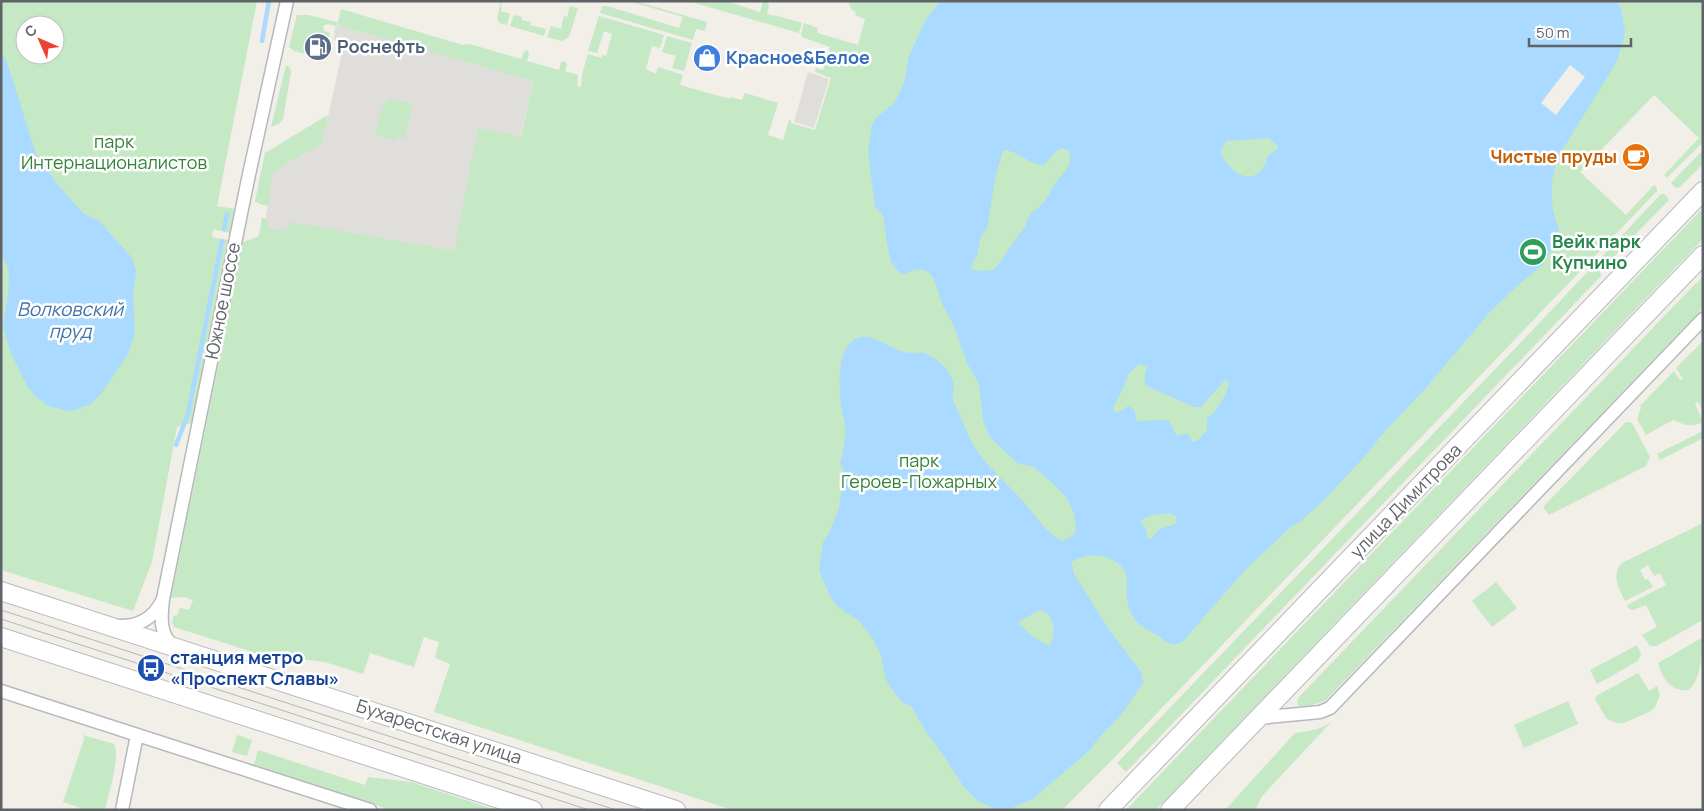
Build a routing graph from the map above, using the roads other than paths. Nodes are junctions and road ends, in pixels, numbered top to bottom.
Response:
1 (287, 1) edge
2 (1703, 192) edge
3 (1703, 254) edge
4 (1703, 319) edge
5 (1, 591) edge
6 (162, 601) junction
7 (107, 625) junction
8 (1, 637) edge
9 (175, 647) junction
10 (1, 691) edge
11 (1258, 718) junction
12 (136, 734) junction
13 (122, 810) edge
14 (370, 810) edge
15 (533, 810) edge
16 (676, 810) edge
17 (1108, 810) edge
18 (1170, 810) edge

1 - 6 street, Южное шоссе
2 - 17 street, улица Димитрова
3 - 11 street
4 - 11 street
5 - 7 street, Бухарестская улица
6 - 7 street, Южное шоссе
6 - 9 street, Южное шоссе
7 - 9 street, Бухарестская улица
8 - 15 street
9 - 16 street, Бухарестская улица
10 - 12 street
11 - 18 street
12 - 13 street
12 - 14 street

